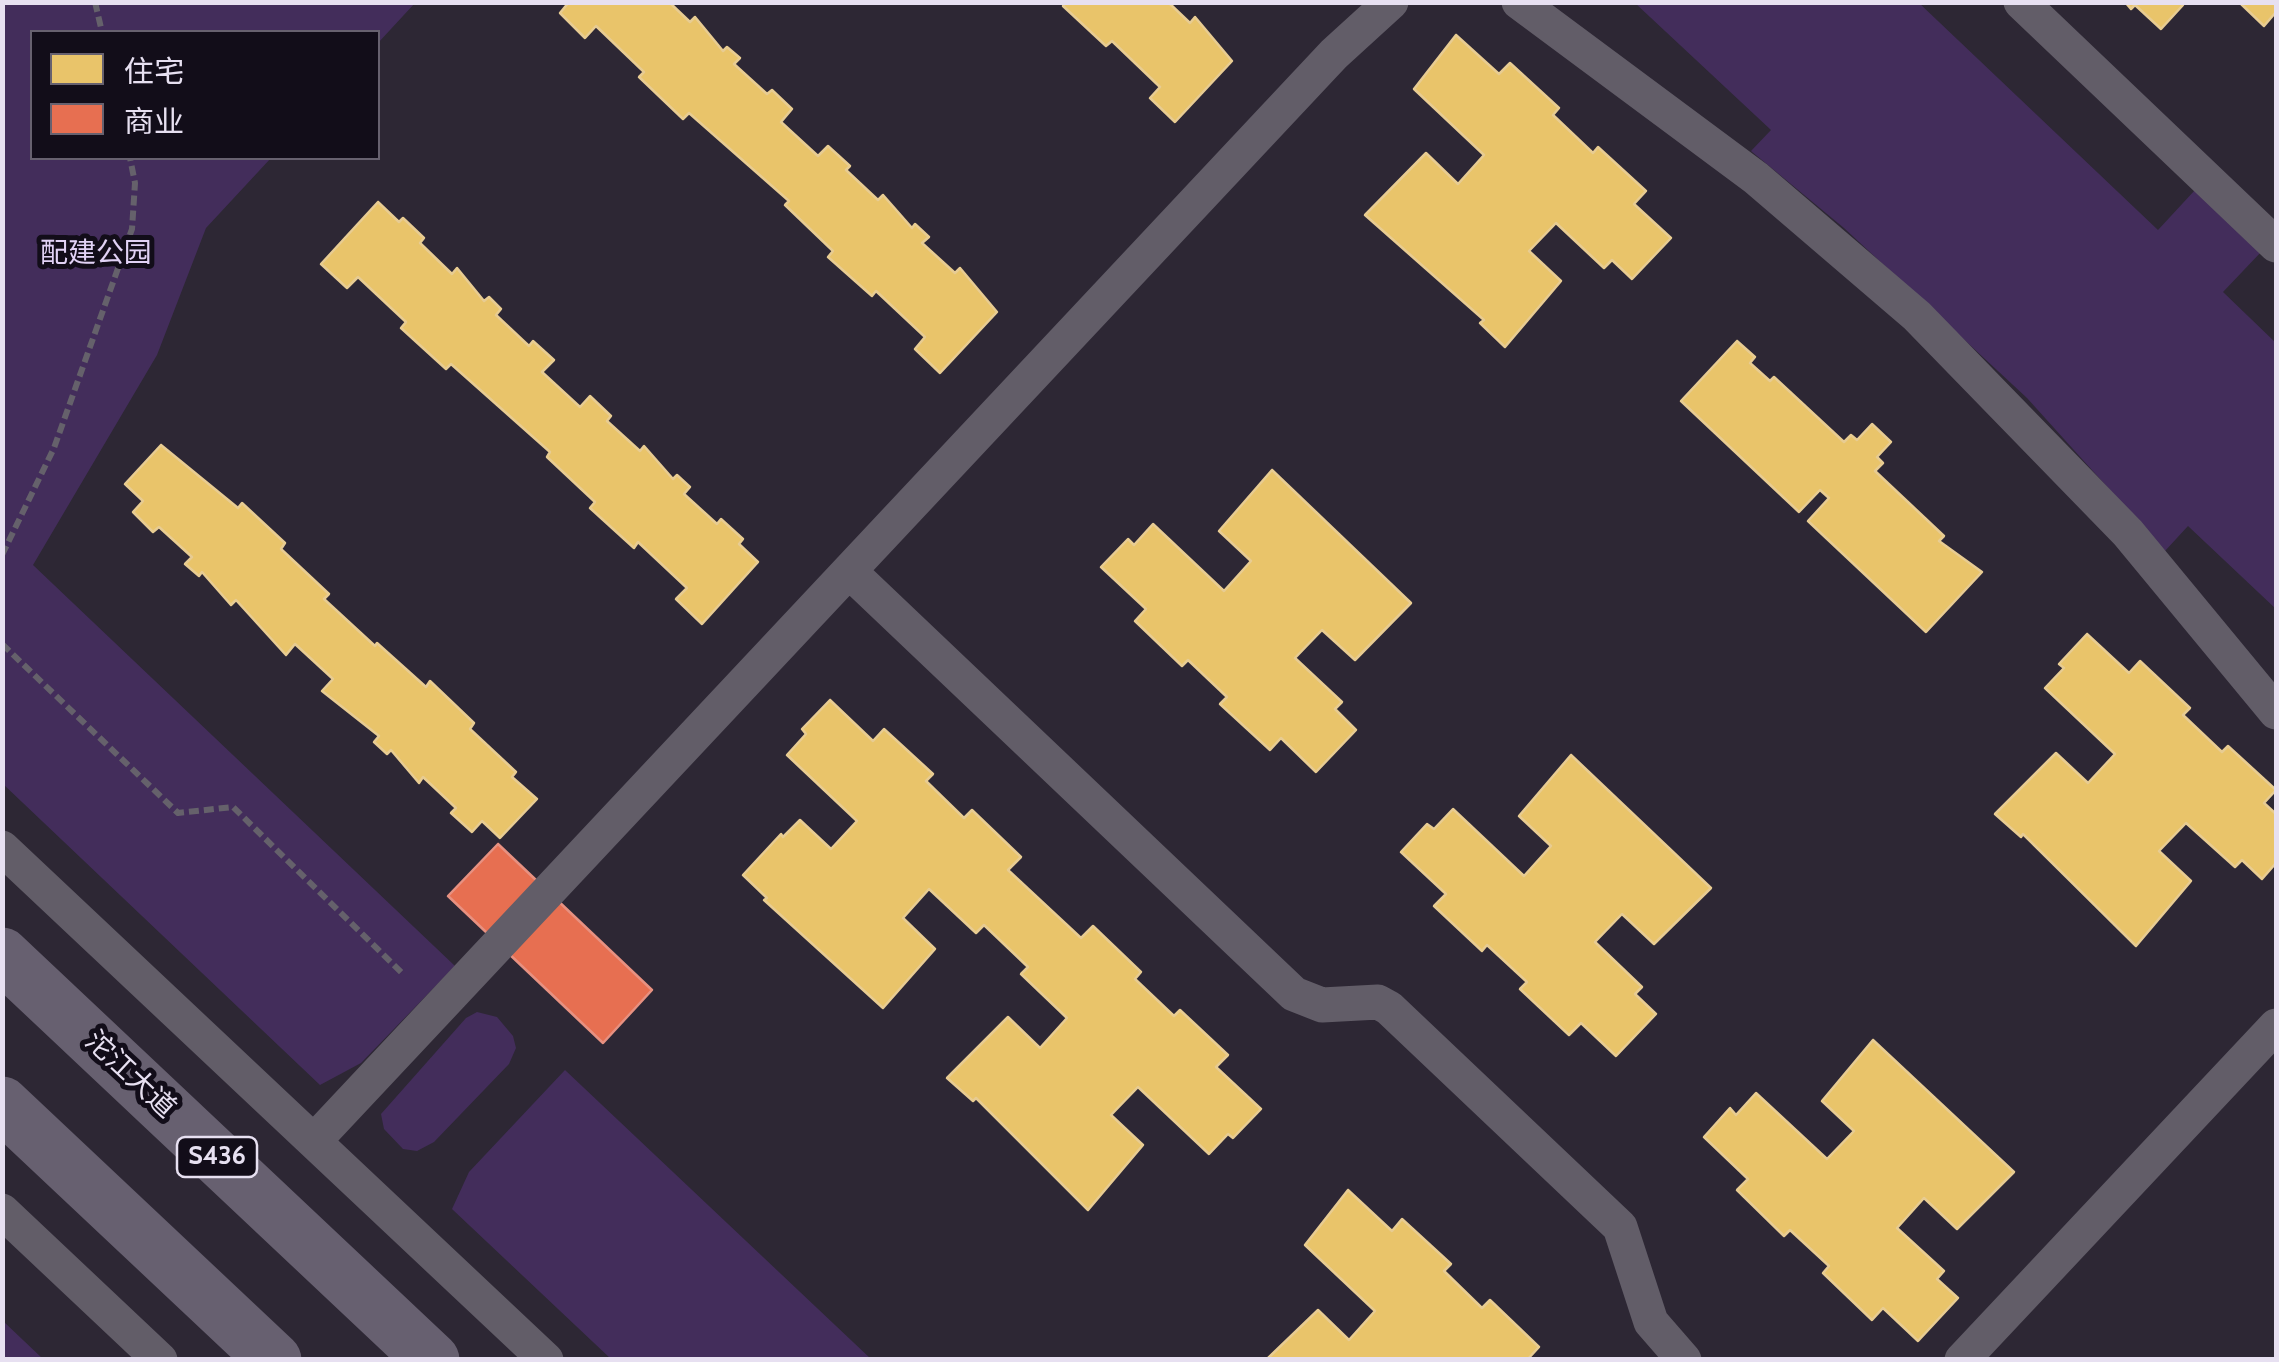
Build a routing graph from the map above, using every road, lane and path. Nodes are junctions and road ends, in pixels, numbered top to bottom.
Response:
1 (95, 2) edge
2 (1358, 2) edge
3 (1390, 2) edge
4 (1519, 2) edge
5 (2021, 2) edge
6 (102, 30) edge
7 (1334, 54) junction
8 (130, 160) edge
9 (2276, 245) edge
10 (2, 555) edge
11 (849, 572) junction
12 (2, 644) edge
13 (2238, 664) junction
14 (2276, 694) edge
15 (2276, 712) edge
16 (2, 848) edge
17 (2, 955) edge
18 (438, 1009) junction
19 (2276, 1026) edge
20 (2, 1104) edge
21 (314, 1141) junction
22 (2, 1211) edge
23 (160, 1360) edge
24 (274, 1360) edge
25 (432, 1360) edge
26 (546, 1360) edge
27 (1684, 1360) edge
28 (1962, 1360) edge

1 - 6 path
2 - 7 lane
3 - 7 lane
4 - 13 lane
5 - 9 lane
7 - 11 lane
8 - 10 path
11 - 18 lane
11 - 27 lane
12 - 18 path
13 - 14 lane
13 - 15 lane
16 - 21 lane
17 - 25 highway, 沱江大道 / S436
18 - 21 lane
19 - 28 lane
20 - 24 highway
21 - 26 lane
22 - 23 lane

